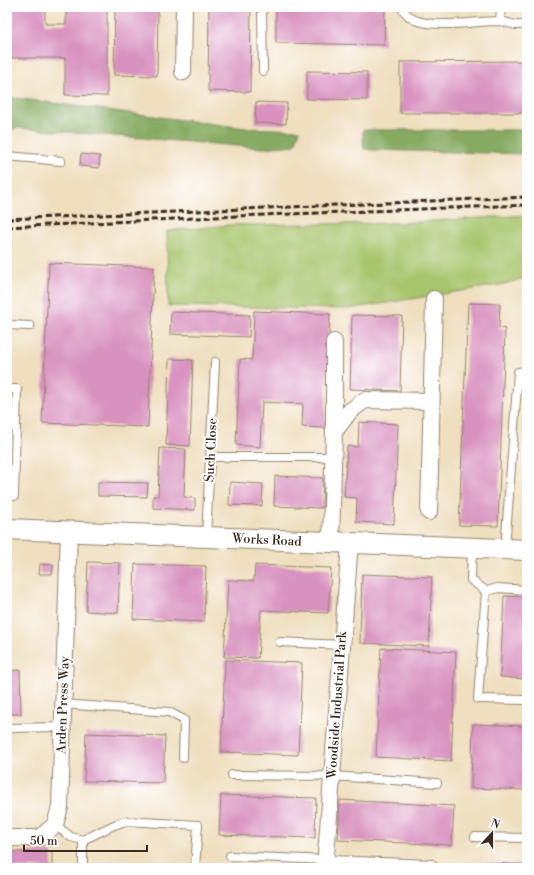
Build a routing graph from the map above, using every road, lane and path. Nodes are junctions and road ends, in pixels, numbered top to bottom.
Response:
1 (184, 7) edge
2 (262, 7) edge
3 (401, 7) edge
4 (501, 7) edge
5 (500, 20) junction
6 (527, 25) edge
7 (263, 71) dead end
8 (183, 72) dead end
9 (7, 156) edge
10 (60, 161) dead end
11 (434, 299) dead end
12 (7, 325) edge
13 (30, 326) dead end
14 (334, 342) dead end
15 (215, 362) dead end
16 (527, 371) edge
17 (7, 389) edge
18 (431, 402) junction
19 (334, 432) junction
20 (210, 457) junction
21 (334, 457) junction
22 (14, 496) dead end
23 (429, 512) dead end
24 (7, 529) edge
25 (69, 531) junction
26 (206, 537) junction
27 (340, 543) junction
28 (472, 548) junction
29 (505, 550) junction
30 (527, 550) edge
31 (527, 590) edge
32 (486, 591) junction
33 (280, 642) dead end
34 (342, 645) junction
35 (527, 700) edge
36 (63, 704) junction
37 (7, 728) edge
38 (63, 728) junction
39 (183, 758) dead end
40 (232, 775) dead end
41 (332, 776) junction
42 (437, 783) dead end
43 (55, 825) junction
44 (475, 837) dead end
45 (7, 838) edge
46 (527, 838) edge
47 (83, 840) junction
48 (230, 856) dead end
49 (325, 864) edge
50 (432, 864) dead end
51 (82, 868) edge
52 (195, 868) edge

1 - 8 street
2 - 7 lane
3 - 5 lane
4 - 5 lane
5 - 6 lane
9 - 10 lane
11 - 18 street
12 - 13 lane
14 - 19 street
15 - 20 lane, Such Close
16 - 29 lane
17 - 22 lane
18 - 19 street
18 - 23 street
19 - 21 street
20 - 21 lane
20 - 26 lane, Such Close
21 - 27 street
24 - 25 street, Works Road
25 - 26 street, Works Road
25 - 36 street, Arden Press Way
26 - 27 street, Works Road
27 - 28 street, Works Road
27 - 34 street, Woodside Industrial Park
28 - 29 street, Works Road
28 - 32 lane
29 - 30 street, Works Road
31 - 32 lane
32 - 35 lane
33 - 34 lane
34 - 41 street, Woodside Industrial Park
36 - 38 street, Arden Press Way
36 - 39 lane
37 - 38 lane
38 - 43 street, Arden Press Way
40 - 41 lane
41 - 42 lane
41 - 49 street, Woodside Industrial Park
43 - 45 street
43 - 47 lane
44 - 46 lane
47 - 51 lane
47 - 52 lane
48 - 49 lane
49 - 50 lane

